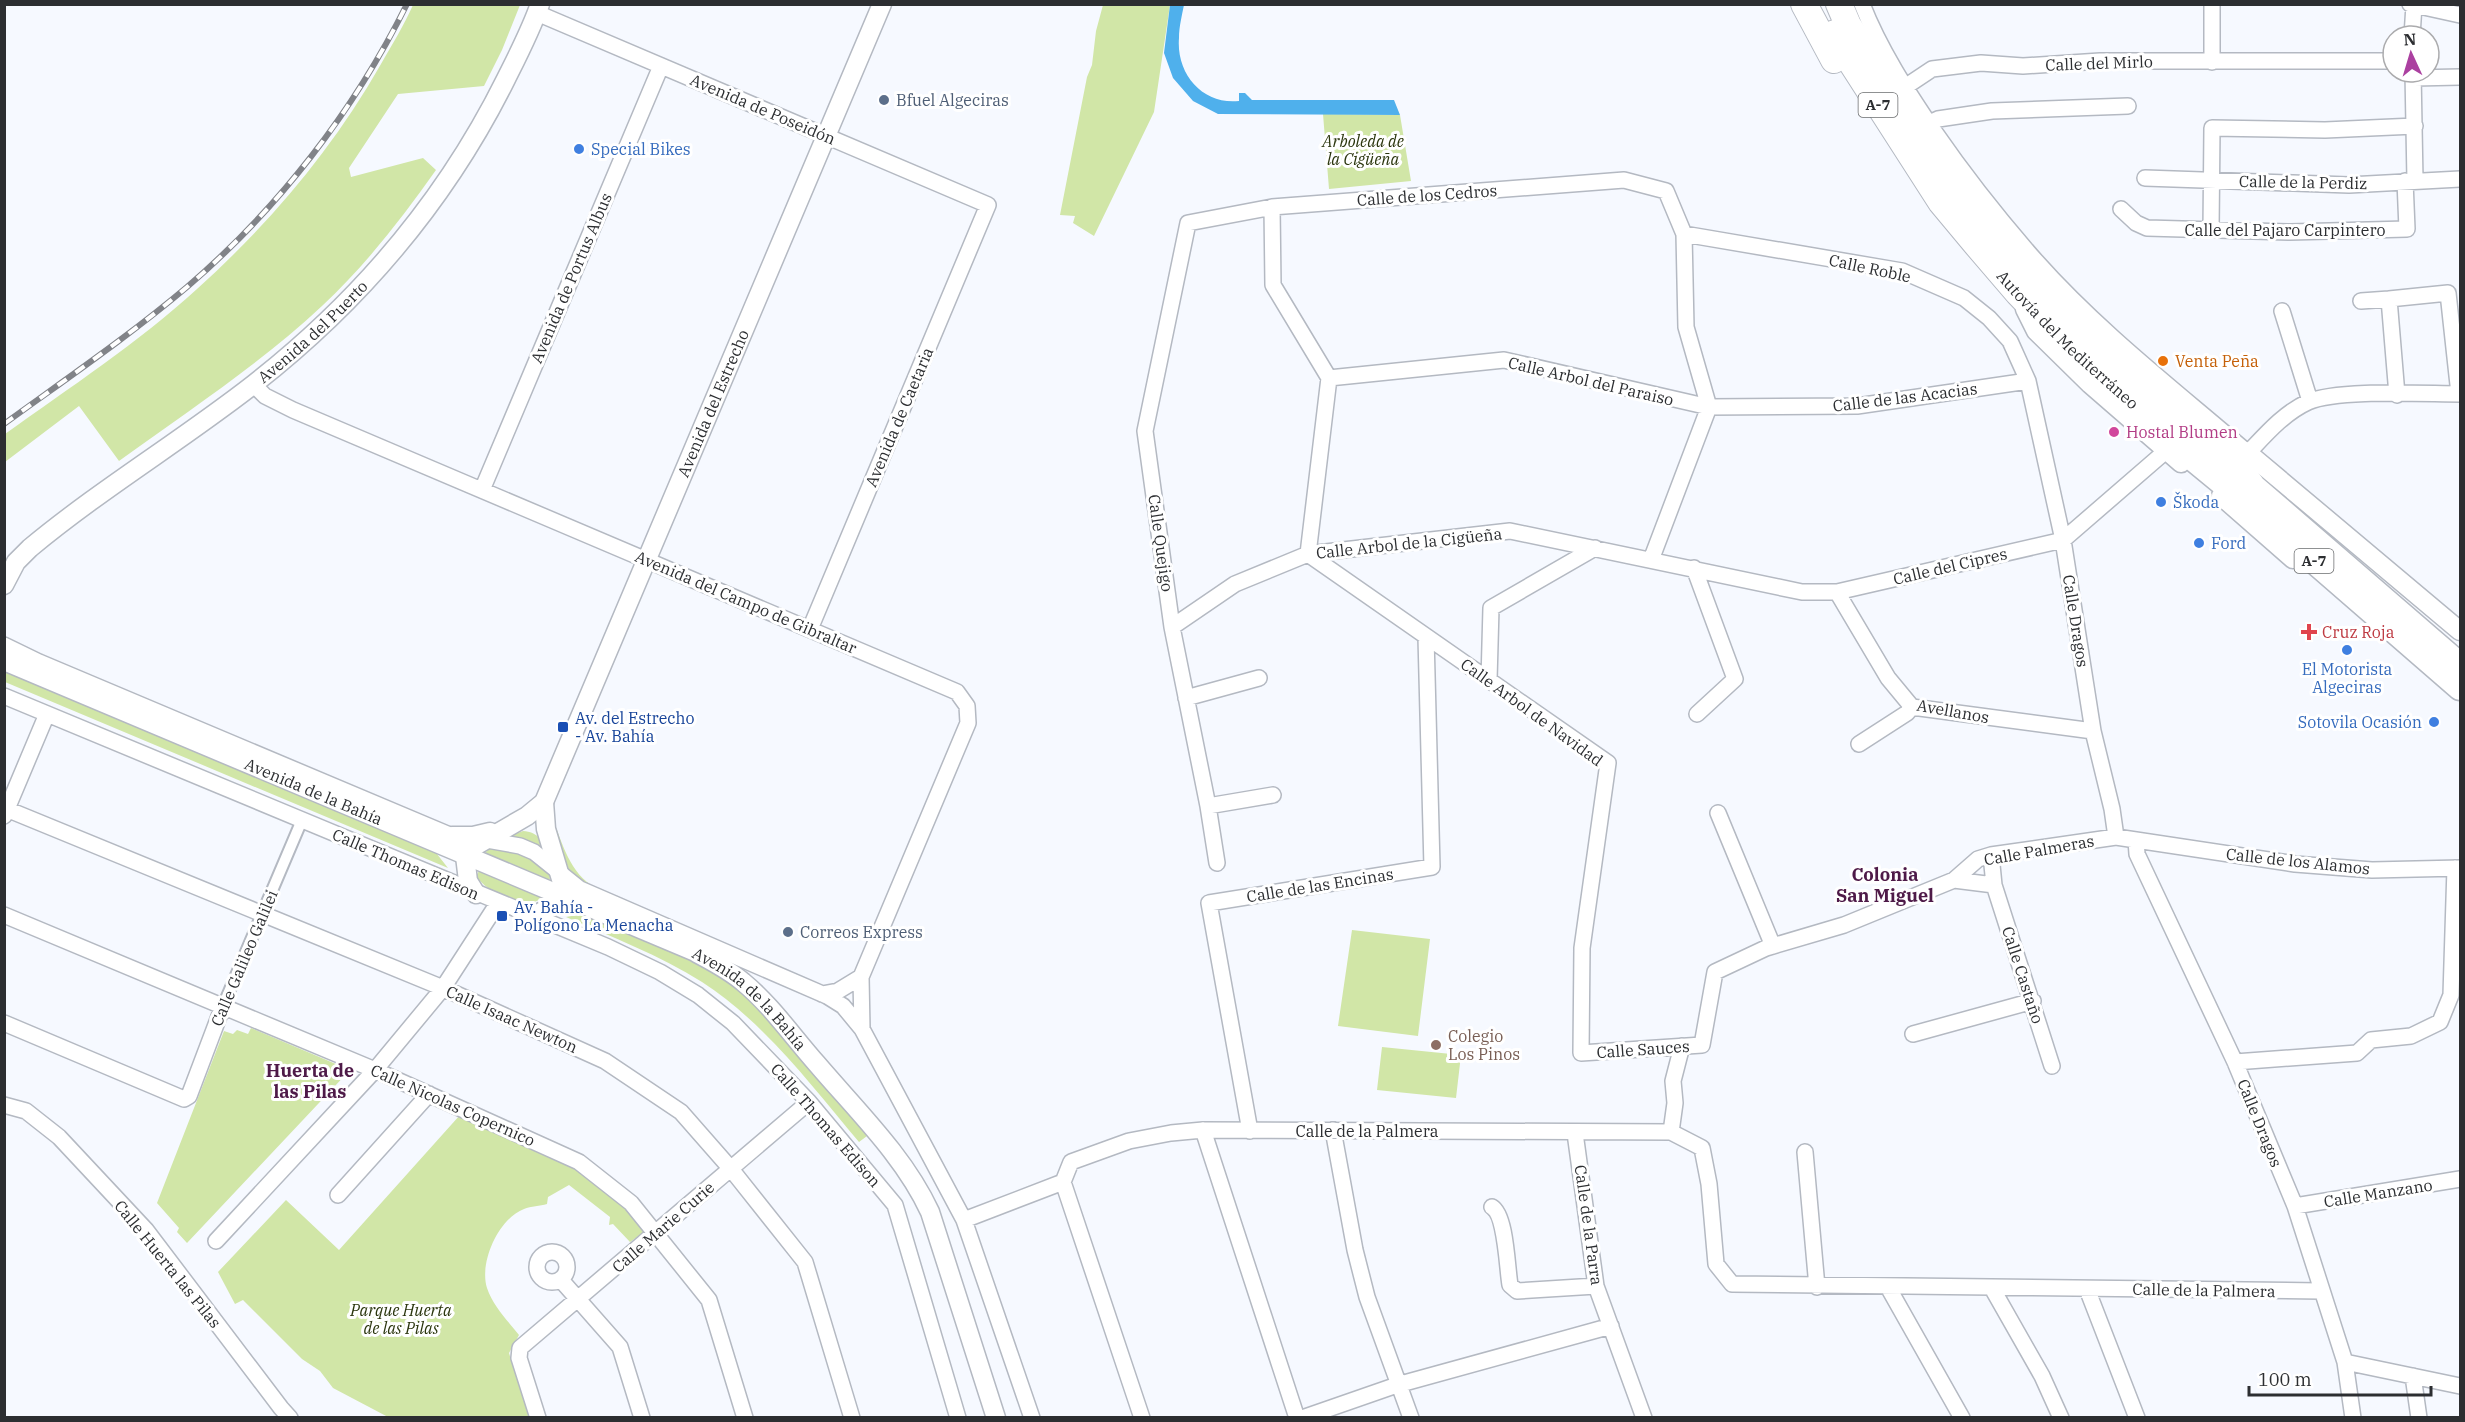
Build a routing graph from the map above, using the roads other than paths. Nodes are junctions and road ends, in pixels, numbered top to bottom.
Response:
1 (882, 4) edge
2 (1804, 4) edge
3 (1822, 4) edge
4 (1839, 4) edge
5 (1862, 4) edge
6 (2212, 4) edge
7 (2412, 5) edge
8 (2444, 8) edge
9 (538, 9) edge
10 (2460, 15) edge
11 (2412, 24) edge
12 (2381, 61) edge
13 (2212, 62) junction
14 (661, 66) junction
15 (2441, 76) edge
16 (2460, 77) edge
17 (2414, 84) edge
18 (1905, 87) junction
19 (2128, 106) dead end
20 (1929, 123) junction
21 (2415, 126) junction
22 (827, 136) junction
23 (2145, 178) dead end
24 (2212, 179) junction
25 (2460, 179) edge
26 (2410, 181) junction
27 (1941, 202) junction
28 (988, 205) joint
29 (1272, 207) junction
30 (2121, 209) dead end
31 (1188, 223) joint
32 (2211, 230) junction
33 (1684, 234) junction
34 (2389, 299) junction
35 (2361, 301) dead end
36 (2282, 311) dead end
37 (1329, 378) junction
38 (2028, 381) junction
39 (253, 384) junction
40 (2460, 394) edge
41 (2397, 395) junction
42 (2310, 401) junction
43 (1709, 407) junction
44 (2167, 442) junction
45 (2244, 461) junction
46 (482, 490) junction
47 (2063, 540) junction
48 (1595, 548) junction
49 (1308, 554) junction
50 (646, 560) junction
51 (1651, 560) junction
52 (1694, 568) junction
53 (4, 585) edge
54 (1838, 592) junction
55 (1172, 627) junction
56 (810, 629) junction
57 (2460, 631) edge
58 (1426, 637) junction
59 (4, 645) edge
60 (2460, 647) edge
61 (4, 661) edge
62 (2460, 665) edge
63 (2460, 670) edge
64 (1259, 678) dead end
65 (1489, 680) junction
66 (2460, 688) edge
67 (4, 696) edge
68 (1186, 698) junction
69 (2460, 702) edge
70 (1912, 707) junction
71 (47, 714) junction
72 (1697, 714) dead end
73 (2093, 731) junction
74 (1859, 744) dead end
75 (1273, 795) dead end
76 (544, 802) junction
77 (1208, 806) junction
78 (5, 811) edge
79 (1718, 813) dead end
80 (302, 820) junction
81 (517, 822) junction
82 (452, 836) junction
83 (2115, 837) junction
84 (487, 840) junction
85 (2136, 840) junction
86 (1991, 855) junction
87 (465, 856) junction
88 (1217, 863) dead end
89 (2458, 868) edge
90 (561, 875) junction
91 (1954, 880) junction
92 (1994, 885) junction
93 (476, 894) junction
94 (562, 896) junction
95 (498, 903) junction
96 (4, 915) edge
97 (262, 915) junction
98 (533, 916) junction
99 (1773, 946) junction
100 (1715, 972) joint
101 (861, 977) junction
102 (443, 988) junction
103 (822, 994) junction
104 (2033, 1001) junction
105 (223, 1006) junction
106 (4, 1023) edge
107 (862, 1029) junction
108 (1913, 1034) dead end
109 (1682, 1046) junction
110 (1581, 1053) joint
111 (2235, 1062) junction
112 (2052, 1066) dead end
113 (375, 1070) junction
114 (429, 1094) junction
115 (809, 1102) junction
116 (4, 1105) edge
117 (1203, 1130) junction
118 (1333, 1130) junction
119 (1250, 1131) junction
120 (1671, 1132) junction
121 (1575, 1133) junction
122 (1805, 1152) dead end
123 (731, 1169) junction
124 (2460, 1179) edge
125 (1064, 1182) junction
126 (338, 1195) dead end
127 (2295, 1206) junction
128 (1492, 1207) dead end
129 (964, 1221) junction
130 (656, 1233) junction
131 (216, 1241) dead end
132 (561, 1280) dead end
133 (1596, 1286) junction
134 (1817, 1287) junction
135 (1888, 1287) junction
136 (1992, 1288) junction
137 (2087, 1289) junction
138 (2320, 1291) junction
139 (578, 1299) junction
140 (1611, 1326) junction
141 (2345, 1362) junction
142 (2414, 1376) junction
143 (1397, 1384) junction
144 (2460, 1386) edge
145 (290, 1418) edge
146 (538, 1418) edge
147 (642, 1418) edge
148 (745, 1418) edge
149 (852, 1418) edge
150 (958, 1418) edge
151 (996, 1418) edge
152 (1032, 1418) edge
153 (1142, 1418) edge
154 (1299, 1418) edge
155 (1411, 1418) edge
156 (1644, 1418) edge
157 (1962, 1418) edge
158 (2061, 1418) edge
159 (2137, 1418) edge
160 (2353, 1418) edge
161 (2419, 1418) edge

1 - 22 street, Avenida del Estrecho
2 - 27 highway
3 - 27 highway, Autovía del Mediterráneo / A-7
4 - 45 highway, Autovía del Mediterráneo / A-7
5 - 18 street
6 - 13 street
7 - 8 street
7 - 11 street
8 - 10 street
9 - 14 street, Avenida de Poseidón
9 - 39 street, Avenida del Puerto
12 - 13 street, Calle del Mirlo
13 - 18 street, Calle del Mirlo
14 - 22 street, Avenida de Poseidón
14 - 46 street, Avenida de Portus Albus
15 - 16 street
17 - 21 street
18 - 20 street
19 - 20 street
20 - 45 street
21 - 24 street
21 - 26 street
22 - 28 street, Avenida de Poseidón
22 - 50 street, Avenida del Estrecho
23 - 24 street, Calle de la Perdiz
24 - 26 street, Calle de la Perdiz
24 - 32 street
25 - 26 street, Calle de la Perdiz
26 - 32 street, Calle del Pajaro Carpintero
27 - 44 highway, Autovía del Mediterráneo / A-7
28 - 56 street, Avenida de Caetaria
29 - 31 street, Calle de los Cedros
29 - 33 street, Calle de los Cedros
29 - 37 street
30 - 32 street, Calle del Pajaro Carpintero
31 - 55 street, Calle Quejigo
33 - 38 street, Calle Roble
33 - 43 street
34 - 35 street
34 - 40 street
34 - 41 street
36 - 42 street
37 - 43 street, Calle Arbol del Paraiso
37 - 49 street
38 - 43 street, Calle de las Acacias
38 - 47 street, Calle Roble
39 - 46 street, Avenida del Campo de Gibraltar
39 - 53 street, Avenida del Puerto
40 - 41 street
41 - 42 street
42 - 45 street
43 - 51 street
44 - 47 street
44 - 63 highway
44 - 66 highway, Autovía del Mediterráneo / A-7
44 - 69 street
45 - 57 street
45 - 60 highway, Autovía del Mediterráneo / A-7
45 - 62 highway
46 - 50 street, Avenida del Campo de Gibraltar
47 - 54 street, Calle del Cipres
47 - 73 street, Calle Dragos
48 - 49 street, Calle Arbol de la Cigüeña
48 - 51 street, Calle Arbol de la Cigüeña
48 - 65 street
49 - 55 street, Calle Arbol de la Cigüeña
49 - 58 street, Calle Arbol de Navidad
50 - 56 street, Avenida del Campo de Gibraltar
50 - 76 street, Avenida del Estrecho
51 - 52 street, Calle Arbol de la Cigüeña
52 - 54 street, Calle Arbol de la Cigüeña
52 - 72 street
54 - 70 street, Avellanos
55 - 68 street, Calle Quejigo
56 - 101 street, Avenida del Campo de Gibraltar
58 - 65 street, Calle Arbol de Navidad
58 - 119 street, Calle de las Encinas
59 - 82 street, Avenida de la Bahía
61 - 87 street, Avenida de la Bahía
64 - 68 street
65 - 110 street, Calle Arbol de Navidad
67 - 71 street, Calle Thomas Edison
68 - 77 street, Calle Quejigo
70 - 73 street, Avellanos
70 - 74 street
71 - 78 street
71 - 80 street, Calle Thomas Edison
73 - 83 street, Calle Dragos
75 - 77 street
76 - 81 street
76 - 90 street
77 - 88 street, Calle Quejigo
78 - 97 street, Calle Isaac Newton
79 - 99 street
80 - 93 street, Calle Thomas Edison
80 - 97 street, Calle Galileo Galilei
81 - 82 street
81 - 84 street
82 - 84 street, Avenida de la Bahía
83 - 85 street, Calle Palmeras
83 - 86 street, Calle Palmeras
84 - 87 street
84 - 90 street, Avenida de la Bahía
85 - 89 street, Calle de los Alamos
85 - 111 street, Calle Dragos
86 - 91 street, Calle Palmeras
86 - 92 street, Calle Castaño
87 - 93 street
87 - 94 street, Avenida de la Bahía
89 - 111 street
90 - 94 street
90 - 103 street, Avenida de la Bahía
91 - 92 street
91 - 99 street, Calle Palmeras
92 - 104 street, Calle Castaño
93 - 95 street, Calle Thomas Edison
94 - 98 street
94 - 151 street, Avenida de la Bahía
95 - 98 street, Calle Thomas Edison
95 - 102 street
96 - 105 street, Calle Nicolas Copernico
97 - 102 street, Calle Isaac Newton
97 - 105 street, Calle Galileo Galilei
98 - 115 street, Calle Thomas Edison
99 - 100 street, Calle Palmeras
100 - 109 street, Calle Sauces
101 - 103 street
101 - 107 street, Avenida del Campo de Gibraltar
102 - 113 street
102 - 123 street, Calle Isaac Newton
103 - 107 street, Avenida de la Bahía
104 - 108 street
104 - 112 street, Calle Castaño
105 - 106 street, Calle Galileo Galilei
105 - 113 street, Calle Nicolas Copernico
107 - 129 street, Avenida de la Bahía
109 - 110 street, Calle Sauces
109 - 120 street
111 - 127 street, Calle Dragos
113 - 114 street, Calle Nicolas Copernico
113 - 131 street
114 - 126 street
114 - 130 street, Calle Nicolas Copernico
115 - 123 street, Calle Marie Curie
115 - 150 street, Calle Thomas Edison
116 - 145 street, Calle Huerta las Pilas
117 - 119 street, Calle de la Palmera
117 - 125 street, Calle de la Palmera
117 - 154 street
118 - 119 street, Calle de la Palmera
118 - 121 street, Calle de la Palmera
118 - 143 street
120 - 121 street, Calle de la Palmera
120 - 134 street, Calle de la Palmera
121 - 133 street, Calle de la Parra
122 - 134 street
123 - 130 street, Calle Marie Curie
123 - 149 street, Calle Isaac Newton
124 - 127 street, Calle Manzano
125 - 129 street
125 - 153 street
127 - 138 street, Calle Dragos
128 - 133 street
129 - 152 street
130 - 139 street, Calle Marie Curie
130 - 148 street, Calle Nicolas Copernico
132 - 139 street
133 - 140 street, Calle de la Parra
134 - 135 street, Calle de la Palmera
135 - 136 street, Calle de la Palmera
135 - 157 street
136 - 137 street, Calle de la Palmera
136 - 158 street
137 - 138 street, Calle de la Palmera
137 - 159 street
138 - 141 street, Calle Dragos
139 - 146 street, Calle Marie Curie
139 - 147 street
140 - 143 street
140 - 156 street, Calle de la Parra
141 - 142 street
141 - 160 street, Calle Dragos
142 - 144 street
142 - 161 street
143 - 154 street
143 - 155 street

